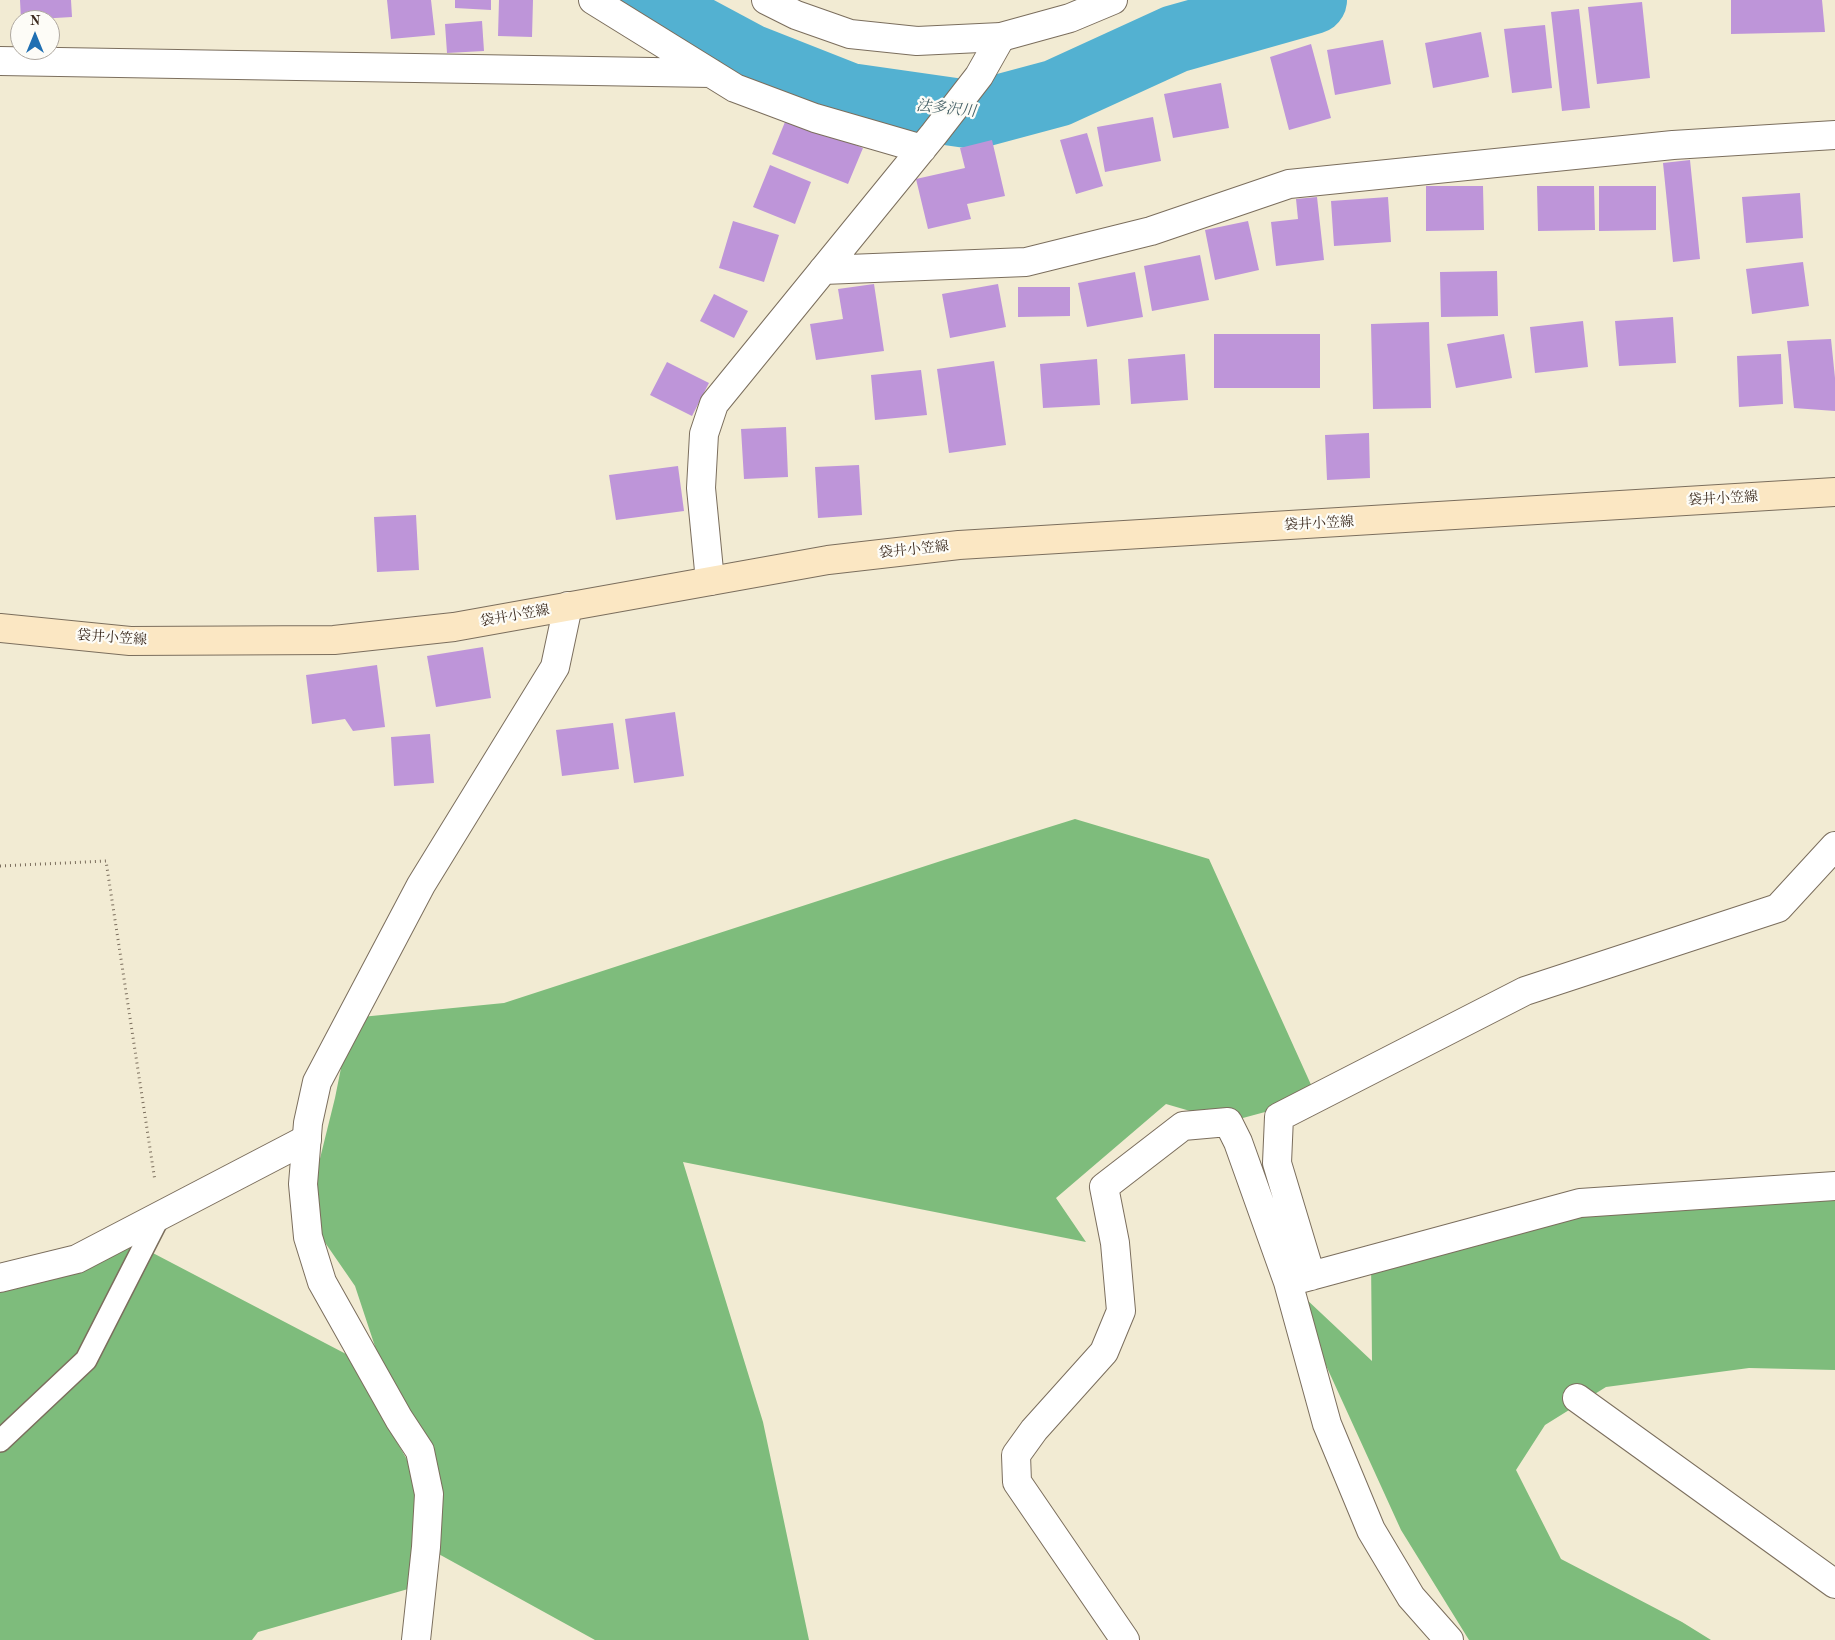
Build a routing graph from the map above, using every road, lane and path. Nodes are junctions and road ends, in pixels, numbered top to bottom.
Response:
1 (593, 0) edge
2 (766, 0) edge
3 (1113, 0) edge
4 (1001, 37) junction
5 (0, 61) edge
6 (711, 72) junction
7 (1835, 135) edge
8 (928, 142) junction
9 (823, 270) junction
10 (1835, 492) edge
11 (710, 581) junction
12 (568, 606) junction
13 (0, 628) edge
14 (1835, 846) edge
15 (0, 866) edge
16 (307, 1139) junction
17 (1835, 1186) edge
18 (160, 1215) junction
19 (0, 1278) edge
20 (1299, 1279) junction
21 (1576, 1398) dead end
22 (0, 1441) edge
23 (1835, 1584) edge
24 (416, 1640) edge
25 (1125, 1640) edge
26 (1449, 1640) edge

1 - 6 street
2 - 4 street
3 - 4 street
4 - 8 street
5 - 6 street
6 - 8 street
7 - 9 street
8 - 9 street
9 - 11 street
10 - 11 main road, 袋井小笠線
11 - 12 main road, 袋井小笠線
12 - 13 main road, 袋井小笠線
12 - 16 street
14 - 20 street
15 - 18 path
16 - 18 street
16 - 24 street
17 - 20 street
18 - 19 street
18 - 22 lane
20 - 25 street
20 - 26 street
21 - 23 street

